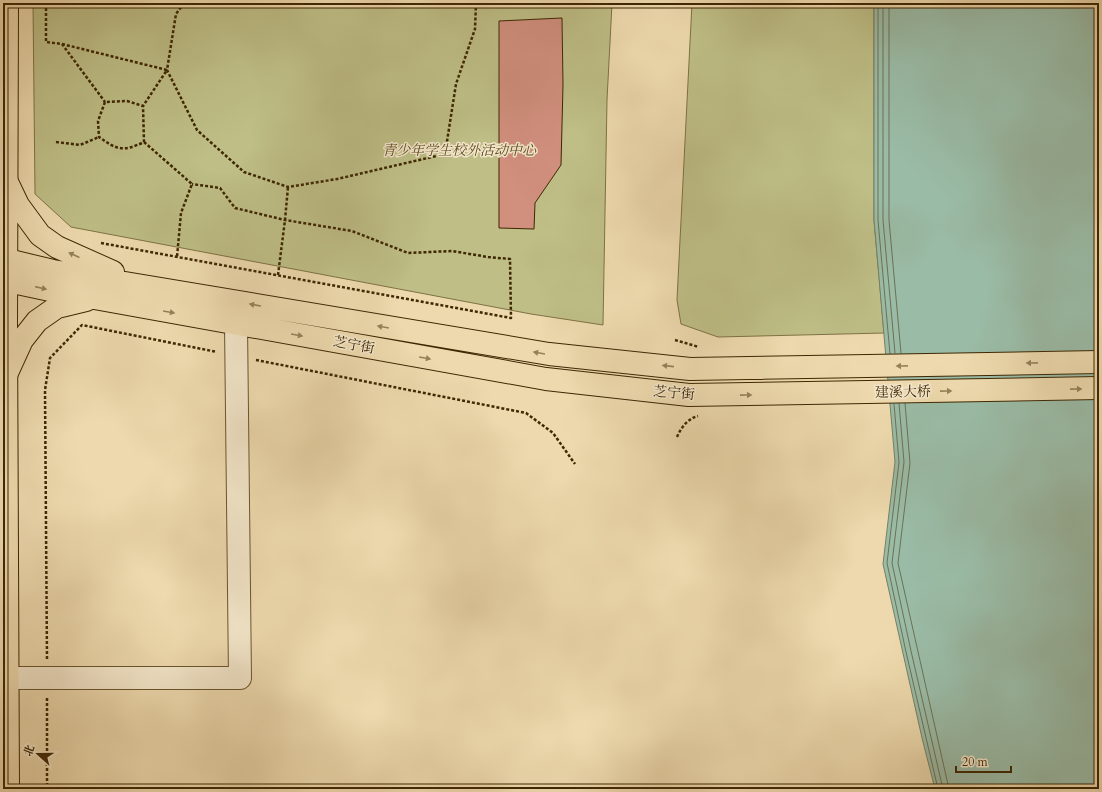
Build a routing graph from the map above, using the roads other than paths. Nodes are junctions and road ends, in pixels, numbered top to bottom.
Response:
1 (7, 3) edge
2 (6, 180) junction
3 (4, 270) edge
4 (149, 287) junction
5 (94, 298) junction
6 (236, 324) junction
7 (707, 359) joint
8 (1099, 362) edge
9 (6, 375) junction
10 (1099, 388) edge
11 (707, 395) joint
12 (5, 612) edge
13 (7, 678) junction
14 (8, 789) edge

1 - 2 main road
2 - 3 main road
4 -> 2 main road
3 - 4 main road, 芝宁街
3 -> 5 main road, 芝宁街
3 - 9 main road
7 -> 4 main road, 芝宁街
5 -> 6 main road, 芝宁街
5 - 9 main road
6 -> 11 main road, 芝宁街
6 - 13 street
8 -> 7 main road, 建溪大桥
9 - 12 main road
11 -> 10 main road, 建溪大桥
12 - 13 main road
13 - 14 main road

